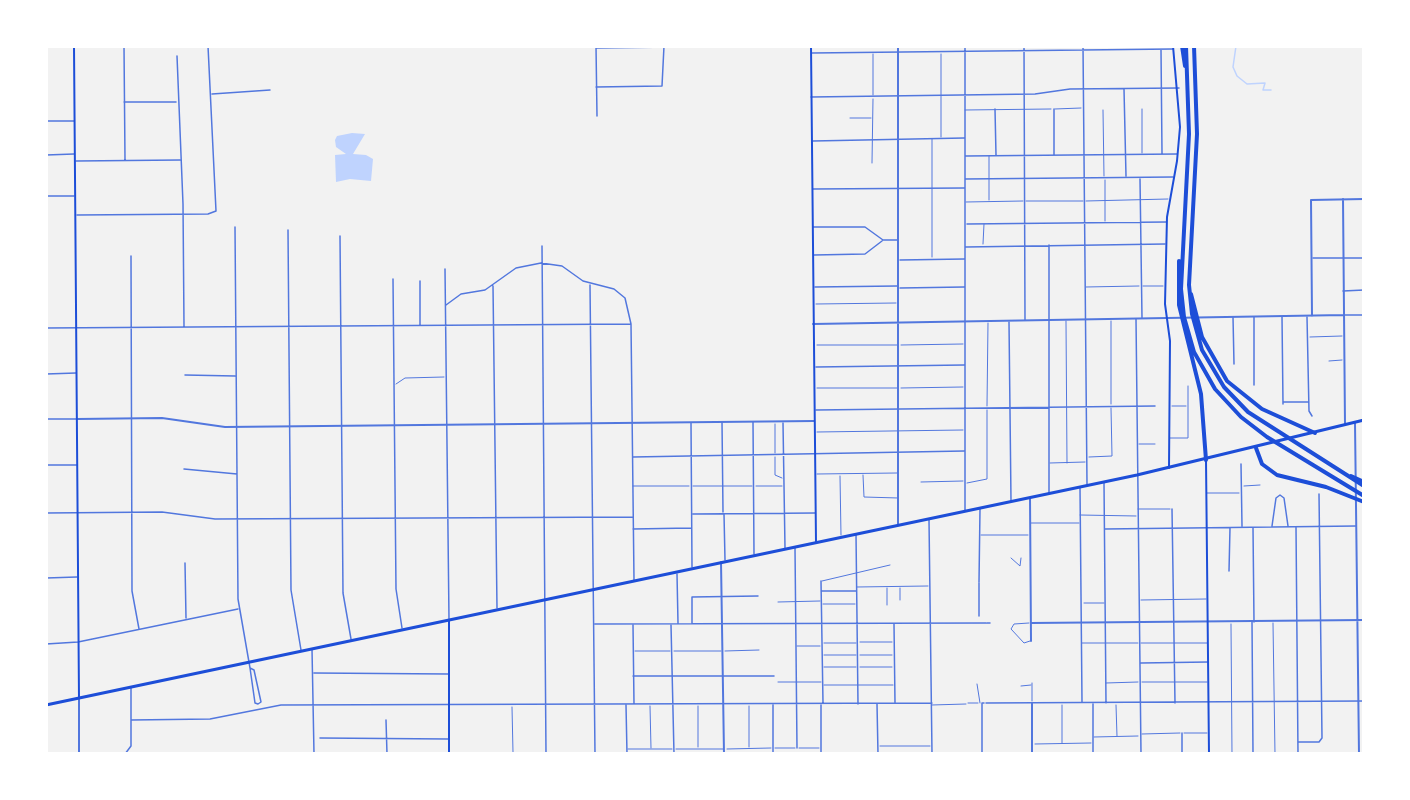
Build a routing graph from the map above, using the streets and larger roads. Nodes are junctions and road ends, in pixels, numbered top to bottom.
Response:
1 (75, 46) edge
2 (124, 46) edge
3 (208, 46) edge
4 (751, 46) edge
5 (811, 46) edge
6 (898, 46) edge
7 (965, 46) edge
8 (1024, 46) edge
9 (1184, 46) edge
10 (1195, 46) edge
11 (596, 47) edge
12 (630, 47) edge
13 (664, 47) edge
14 (696, 47) edge
15 (1083, 48) edge
16 (1174, 48) edge
17 (1161, 49) junction
18 (965, 51) junction
19 (1024, 51) junction
20 (898, 52) junction
21 (812, 53) junction
22 (177, 56) dead end
23 (596, 87) junction
24 (1161, 88) junction
25 (1179, 88) junction
26 (1083, 89) junction
27 (1124, 89) junction
28 (270, 90) dead end
29 (212, 94) junction
30 (1024, 94) junction
31 (965, 95) junction
32 (898, 96) junction
33 (812, 97) junction
34 (124, 102) junction
35 (177, 102) junction
36 (996, 109) road end
37 (1054, 109) road end
38 (597, 116) dead end
39 (46, 121) edge
40 (75, 121) junction
41 (965, 138) junction
42 (898, 140) junction
43 (812, 141) junction
44 (75, 154) junction
45 (1162, 154) junction
46 (1178, 154) junction
47 (46, 155) edge
48 (1054, 155) junction
49 (1084, 155) junction
50 (1125, 155) junction
51 (965, 156) junction
52 (996, 156) junction
53 (1024, 156) junction
54 (125, 160) junction
55 (180, 160) junction
56 (75, 162) junction
57 (1126, 177) junction
58 (1140, 177) junction
59 (1173, 177) junction
60 (1024, 178) junction
61 (1084, 178) junction
62 (965, 179) junction
63 (898, 188) junction
64 (965, 188) junction
65 (812, 189) junction
66 (46, 196) edge
67 (75, 196) junction
68 (1342, 199) junction
69 (1364, 199) edge
70 (1306, 200) dead end
71 (1312, 200) junction
72 (183, 214) junction
73 (75, 215) junction
74 (1140, 222) junction
75 (1167, 222) junction
76 (1084, 223) junction
77 (965, 224) junction
78 (1025, 224) junction
79 (235, 227) dead end
80 (813, 227) junction
81 (288, 230) dead end
82 (340, 236) dead end
83 (883, 240) junction
84 (898, 240) junction
85 (1166, 244) junction
86 (1025, 245) junction
87 (1049, 245) junction
88 (1085, 245) junction
89 (1140, 245) junction
90 (542, 246) dead end
91 (965, 247) junction
92 (813, 255) junction
93 (1182, 255) junction
94 (131, 256) dead end
95 (1312, 258) junction
96 (1343, 258) junction
97 (1364, 258) edge
98 (965, 259) junction
99 (898, 260) junction
100 (542, 263) junction
101 (445, 269) dead end
102 (393, 279) dead end
103 (420, 281) dead end
104 (591, 284) junction
105 (493, 285) junction
106 (1189, 285) junction
107 (813, 287) junction
108 (898, 287) junction
109 (965, 287) junction
110 (1364, 290) edge
111 (1343, 291) junction
112 (446, 305) junction
113 (1344, 315) junction
114 (1364, 315) edge
115 (1282, 316) junction
116 (1307, 316) junction
117 (1312, 316) junction
118 (1233, 317) junction
119 (1254, 317) junction
120 (1136, 319) junction
121 (1142, 319) junction
122 (1167, 319) junction
123 (1047, 320) junction
124 (1085, 320) junction
125 (965, 321) junction
126 (1009, 321) junction
127 (1025, 321) junction
128 (898, 322) junction
129 (494, 324) junction
130 (542, 324) junction
131 (591, 324) junction
132 (631, 324) junction
133 (813, 324) junction
134 (341, 325) junction
135 (394, 325) junction
136 (420, 325) junction
137 (446, 325) junction
138 (236, 326) junction
139 (289, 326) junction
140 (76, 327) junction
141 (131, 327) junction
142 (184, 327) junction
143 (46, 328) edge
144 (1234, 364) dead end
145 (965, 365) junction
146 (898, 366) junction
147 (814, 367) junction
148 (77, 373) junction
149 (46, 374) edge
150 (186, 375) dead end
151 (236, 376) junction
152 (1254, 385) dead end
153 (1309, 402) junction
154 (1155, 406) dead end
155 (1048, 407) junction
156 (1086, 407) junction
157 (1136, 407) junction
158 (965, 408) junction
159 (1010, 408) junction
160 (898, 409) junction
161 (814, 410) junction
162 (1312, 417) dead end
163 (77, 418) junction
164 (131, 418) junction
165 (46, 419) edge
166 (1364, 420) edge
167 (814, 421) junction
168 (722, 422) junction
169 (753, 422) junction
170 (783, 422) junction
171 (632, 423) junction
172 (691, 423) junction
173 (1355, 423) junction
174 (592, 424) junction
175 (495, 425) junction
176 (543, 425) junction
177 (1345, 425) junction
178 (342, 426) junction
179 (394, 426) junction
180 (447, 426) junction
181 (237, 427) junction
182 (289, 427) junction
183 (1315, 433) junction
184 (1256, 448) junction
185 (965, 451) junction
186 (898, 452) junction
187 (815, 454) junction
188 (784, 455) junction
189 (691, 456) junction
190 (722, 456) junction
191 (753, 456) junction
192 (632, 457) junction
193 (1206, 460) junction
194 (1241, 464) dead end
195 (46, 465) edge
196 (77, 465) junction
197 (1169, 468) junction
198 (184, 470) dead end
199 (237, 474) junction
200 (1137, 475) junction
201 (1104, 482) junction
202 (1364, 484) edge
203 (1087, 486) junction
204 (1080, 487) junction
205 (1049, 494) junction
206 (1319, 494) dead end
207 (1364, 496) edge
208 (1030, 498) junction
209 (1011, 501) junction
210 (1364, 502) edge
211 (980, 508) junction
212 (1172, 509) road end
213 (965, 511) junction
214 (78, 512) junction
215 (132, 512) junction
216 (46, 513) edge
217 (724, 513) junction
218 (784, 513) junction
219 (816, 513) junction
220 (692, 514) junction
221 (753, 514) junction
222 (544, 517) junction
223 (593, 517) junction
224 (633, 517) junction
225 (395, 518) junction
226 (448, 518) junction
227 (496, 518) junction
228 (929, 518) junction
229 (237, 519) junction
230 (290, 519) junction
231 (342, 519) junction
232 (898, 525) junction
233 (1288, 526) junction
234 (1296, 526) junction
235 (1319, 526) junction
236 (1357, 526) junction
237 (1208, 527) junction
238 (1230, 527) junction
239 (1242, 527) junction
240 (1253, 527) junction
241 (1272, 527) junction
242 (692, 528) junction
243 (1138, 528) junction
244 (1173, 528) junction
245 (633, 529) junction
246 (1105, 529) junction
247 (856, 534) junction
248 (816, 542) junction
249 (795, 546) junction
250 (785, 548) junction
251 (754, 555) junction
252 (723, 562) junction
253 (185, 563) dead end
254 (692, 568) junction
255 (677, 571) junction
256 (1229, 571) dead end
257 (78, 577) junction
258 (46, 578) edge
259 (634, 580) junction
260 (822, 581) road end
261 (593, 589) junction
262 (822, 591) junction
263 (856, 591) junction
264 (758, 596) dead end
265 (721, 597) junction
266 (545, 599) junction
267 (239, 609) junction
268 (497, 609) junction
269 (186, 619) junction
270 (449, 619) junction
271 (1358, 620) junction
272 (1364, 620) edge
273 (1253, 621) junction
274 (1297, 621) junction
275 (1321, 621) junction
276 (1081, 622) junction
277 (1106, 622) junction
278 (1139, 622) junction
279 (1174, 622) junction
280 (1208, 622) junction
281 (822, 623) junction
282 (857, 623) junction
283 (894, 623) junction
284 (931, 623) junction
285 (980, 623) junction
286 (988, 623) dead end
287 (1031, 623) junction
288 (594, 624) junction
289 (633, 624) junction
290 (671, 624) junction
291 (678, 624) junction
292 (692, 624) junction
293 (721, 624) junction
294 (796, 624) junction
295 (139, 629) junction
296 (402, 629) junction
297 (351, 640) junction
298 (1031, 641) road end
299 (78, 642) junction
300 (46, 644) edge
301 (312, 648) junction
302 (301, 651) junction
303 (249, 662) junction
304 (1209, 662) junction
305 (1140, 663) junction
306 (1175, 663) junction
307 (250, 668) junction
308 (314, 673) junction
309 (448, 674) junction
310 (633, 676) junction
311 (672, 676) junction
312 (722, 676) junction
313 (774, 676) dead end
314 (131, 687) junction
315 (79, 698) junction
316 (1298, 701) junction
317 (1321, 701) junction
318 (1358, 701) junction
319 (1364, 701) edge
320 (1175, 702) junction
321 (1209, 702) junction
322 (1253, 702) junction
323 (895, 703) junction
324 (1032, 703) junction
325 (1082, 703) junction
326 (1093, 703) junction
327 (1106, 703) junction
328 (1140, 703) junction
329 (258, 704) junction
330 (595, 704) junction
331 (626, 704) junction
332 (634, 704) junction
333 (673, 704) junction
334 (722, 704) junction
335 (773, 704) junction
336 (797, 704) junction
337 (822, 704) junction
338 (858, 704) junction
339 (877, 704) junction
340 (932, 704) junction
341 (46, 705) edge
342 (314, 705) junction
343 (448, 705) junction
344 (546, 705) junction
345 (259, 708) junction
346 (131, 720) junction
347 (386, 720) dead end
348 (1182, 733) road end
349 (320, 738) dead end
350 (387, 739) junction
351 (448, 739) junction
352 (1298, 742) junction
353 (797, 748) road end
354 (80, 753) edge
355 (125, 753) edge
356 (314, 753) edge
357 (387, 753) edge
358 (448, 753) edge
359 (546, 753) edge
360 (595, 753) edge
361 (627, 753) edge
362 (674, 753) edge
363 (724, 753) edge
364 (773, 753) edge
365 (821, 753) edge
366 (878, 753) edge
367 (932, 753) edge
368 (982, 753) edge
369 (1032, 753) edge
370 (1093, 753) edge
371 (1141, 753) edge
372 (1182, 753) edge
373 (1209, 753) edge
374 (1253, 753) edge
375 (1298, 753) edge
376 (1359, 753) edge

1 - 40 main road
2 - 34 street
3 - 29 street
4 - 14 street
5 - 21 main road
6 - 20 street
7 - 18 street
8 - 19 street
9 - 93 highway
10 - 106 highway
11 - 12 street
11 - 23 street
12 - 13 street
13 - 14 street
13 - 23 street
15 - 17 street
15 - 19 street
15 - 26 street
16 - 17 street
16 - 25 main road
17 - 24 street
18 - 19 street
18 - 20 street
18 - 31 street
19 - 30 street
20 - 21 street
20 - 32 street
21 - 33 main road
22 - 35 street
23 - 38 street
24 - 25 street
24 - 27 street
24 - 45 street
25 - 46 main road
26 - 27 street
26 - 30 street
26 - 49 street
27 - 50 street
28 - 29 street
29 - 72 street
30 - 31 street
30 - 53 street
31 - 32 street
31 - 41 street
32 - 33 street
32 - 42 street
33 - 43 main road
34 - 35 street
34 - 54 street
35 - 55 street
36 - 52 street
37 - 48 street
39 - 40 street
40 - 44 main road
41 - 42 street
41 - 51 street
42 - 43 street
42 - 63 street
43 - 65 main road
44 - 47 street
44 - 56 main road
45 - 46 street
45 - 50 street
46 - 59 main road
48 - 49 street
48 - 53 street
49 - 50 street
49 - 61 street
50 - 57 street
51 - 52 street
51 - 62 street
52 - 53 street
53 - 60 street
54 - 55 street
54 - 56 street
55 - 72 street
56 - 67 main road
57 - 58 street
57 - 61 street
58 - 59 street
58 - 74 street
59 - 75 main road
60 - 61 street
60 - 62 street
60 - 78 street
61 - 76 street
62 - 64 street
63 - 64 street
63 - 65 street
63 - 84 street
64 - 77 street
65 - 80 main road
66 - 67 street
67 - 73 main road
68 - 69 street
68 - 71 street
68 - 96 street
70 - 71 street
71 - 95 street
72 - 73 street
72 - 142 street
73 - 140 main road
74 - 75 street
74 - 76 street
74 - 89 street
75 - 85 main road
76 - 78 street
76 - 88 street
77 - 78 street
77 - 91 street
78 - 86 street
79 - 138 street
80 - 83 street
80 - 92 main road
81 - 139 street
82 - 134 street
83 - 84 street
83 - 92 street
84 - 99 street
85 - 89 street
85 - 122 main road
86 - 87 street
86 - 91 street
86 - 127 street
87 - 88 street
87 - 123 street
88 - 89 street
88 - 124 street
89 - 121 street
90 - 100 street
91 - 98 street
92 - 107 main road
93 - 193 highway
93 - 207 highway
94 - 141 street
95 - 96 street
95 - 117 street
96 - 97 street
96 - 111 street
98 - 99 street
98 - 109 street
99 - 108 street
100 - 104 street
100 - 105 street
100 - 130 street
101 - 112 street
102 - 135 street
103 - 136 street
104 - 131 street
104 - 132 street
105 - 112 street
105 - 129 street
106 - 183 highway
106 - 202 highway
107 - 108 street
107 - 133 main road
108 - 109 street
108 - 128 street
109 - 125 street
110 - 111 street
111 - 113 street
112 - 137 street
113 - 114 street
113 - 117 street
113 - 177 street
115 - 116 street
115 - 119 street
115 - 153 street
116 - 117 street
116 - 153 street
118 - 119 street
118 - 122 street
118 - 144 street
119 - 152 street
120 - 121 street
120 - 124 street
120 - 157 street
121 - 122 street
122 - 197 main road
123 - 124 street
123 - 127 street
123 - 155 street
124 - 156 street
125 - 126 street
125 - 128 street
125 - 145 street
126 - 127 street
126 - 159 street
128 - 133 street
128 - 146 street
129 - 130 street
129 - 137 street
129 - 175 street
130 - 131 street
130 - 176 street
131 - 132 street
131 - 174 street
132 - 171 street
133 - 147 main road
134 - 135 street
134 - 139 street
134 - 178 street
135 - 136 street
135 - 179 street
136 - 137 street
137 - 180 street
138 - 139 street
138 - 142 street
138 - 151 street
139 - 182 street
140 - 141 street
140 - 143 street
140 - 148 main road
141 - 142 street
141 - 164 street
145 - 146 street
145 - 158 street
146 - 147 street
146 - 160 street
147 - 161 main road
148 - 149 street
148 - 163 main road
150 - 151 street
151 - 181 street
153 - 162 street
154 - 157 street
155 - 156 street
155 - 159 street
155 - 205 street
156 - 157 street
156 - 203 street
157 - 200 street
158 - 159 street
158 - 160 street
158 - 185 street
159 - 209 street
160 - 161 street
160 - 186 street
161 - 167 main road
163 - 164 street
163 - 165 street
163 - 196 main road
164 - 181 street
164 - 215 street
166 - 173 main road
167 - 170 street
167 - 187 main road
168 - 169 street
168 - 172 street
168 - 190 street
169 - 170 street
169 - 191 street
170 - 188 street
171 - 172 street
171 - 174 street
171 - 192 street
172 - 189 street
173 - 177 main road
173 - 236 street
174 - 176 street
174 - 223 street
175 - 176 street
175 - 180 street
175 - 227 street
176 - 222 street
177 - 183 main road
178 - 179 street
178 - 182 street
178 - 231 street
179 - 180 street
179 - 225 street
180 - 226 street
181 - 182 street
181 - 199 street
182 - 230 street
183 - 184 main road
184 - 193 main road
184 - 210 highway
185 - 186 street
185 - 213 street
186 - 187 street
186 - 232 street
187 - 188 street
187 - 219 main road
188 - 191 street
188 - 218 street
189 - 190 street
189 - 192 street
189 - 220 street
190 - 191 street
190 - 217 street
191 - 221 street
192 - 224 street
193 - 197 main road
193 - 237 main road
194 - 239 street
195 - 196 street
196 - 214 main road
197 - 200 main road
198 - 199 street
199 - 229 street
200 - 201 main road
200 - 243 street
201 - 203 main road
201 - 246 street
203 - 204 main road
204 - 205 main road
204 - 276 street
205 - 208 main road
206 - 235 street
208 - 209 main road
208 - 287 street
209 - 211 main road
211 - 213 main road
211 - 285 street
212 - 244 street
213 - 228 main road
214 - 215 street
214 - 216 street
214 - 257 main road
215 - 229 street
215 - 295 street
217 - 220 street
217 - 221 street
217 - 252 street
218 - 219 street
218 - 221 street
218 - 250 street
219 - 248 main road
220 - 242 street
221 - 251 street
222 - 223 street
222 - 227 street
222 - 266 street
223 - 224 street
223 - 261 street
224 - 245 street
225 - 226 street
225 - 231 street
225 - 296 street
226 - 227 street
226 - 270 street
227 - 268 street
228 - 232 main road
228 - 284 street
229 - 230 street
229 - 267 street
230 - 231 street
230 - 302 street
231 - 297 street
232 - 247 main road
233 - 234 street
233 - 241 street
233 - 241 street
234 - 235 street
234 - 274 street
235 - 236 street
235 - 275 street
236 - 271 street
237 - 238 street
237 - 244 street
237 - 280 main road
238 - 239 street
238 - 256 street
239 - 240 street
240 - 241 street
240 - 273 street
242 - 245 street
242 - 254 street
243 - 244 street
243 - 246 street
243 - 278 street
244 - 279 street
245 - 259 street
246 - 277 street
247 - 248 main road
247 - 263 street
248 - 249 main road
249 - 250 main road
249 - 294 street
250 - 251 main road
251 - 252 main road
252 - 254 main road
252 - 265 street
253 - 269 street
254 - 255 main road
255 - 259 main road
255 - 291 street
257 - 258 street
257 - 299 main road
259 - 261 main road
260 - 262 street
261 - 266 main road
261 - 288 street
262 - 263 street
262 - 281 street
263 - 282 street
264 - 265 street
265 - 292 street
265 - 293 street
266 - 268 main road
266 - 344 street
267 - 269 street
267 - 303 street
268 - 270 main road
269 - 295 street
270 - 296 main road
270 - 309 main road
271 - 272 street
271 - 275 street
271 - 318 street
273 - 274 street
273 - 280 street
273 - 322 street
274 - 275 street
274 - 316 street
275 - 317 street
276 - 277 street
276 - 287 street
276 - 325 street
277 - 278 street
277 - 327 street
278 - 279 street
278 - 305 street
279 - 280 street
279 - 306 street
280 - 304 main road
281 - 282 street
281 - 294 street
281 - 337 street
282 - 283 street
282 - 338 street
283 - 284 street
283 - 323 street
284 - 285 street
284 - 340 street
285 - 286 street
287 - 298 street
288 - 289 street
288 - 330 street
289 - 290 street
289 - 310 street
290 - 291 street
290 - 311 street
291 - 292 street
292 - 293 street
293 - 294 street
293 - 312 street
294 - 336 street
295 - 299 street
296 - 297 main road
297 - 301 main road
299 - 300 street
299 - 315 main road
301 - 302 main road
301 - 308 street
302 - 303 main road
303 - 307 street
303 - 314 main road
304 - 306 street
304 - 321 main road
305 - 306 street
305 - 328 street
306 - 320 street
307 - 329 street
307 - 329 street
308 - 309 street
308 - 342 street
309 - 343 main road
310 - 311 street
310 - 332 street
311 - 312 street
311 - 333 street
312 - 313 street
312 - 334 street
314 - 315 main road
314 - 346 street
315 - 341 main road
315 - 354 street
316 - 317 street
316 - 322 street
316 - 352 street
317 - 318 street
317 - 352 street
318 - 319 street
318 - 376 street
320 - 321 street
320 - 328 street
321 - 322 street
321 - 373 main road
322 - 374 street
323 - 339 street
323 - 340 street
324 - 325 street
324 - 368 street
324 - 369 street
325 - 326 street
326 - 327 street
326 - 370 street
327 - 328 street
328 - 371 street
329 - 345 street
330 - 331 street
330 - 344 street
330 - 360 street
331 - 332 street
331 - 361 street
332 - 333 street
333 - 334 street
333 - 362 street
334 - 335 street
334 - 363 street
335 - 336 street
335 - 364 street
336 - 337 street
336 - 353 street
337 - 338 street
337 - 365 street
338 - 339 street
339 - 366 street
340 - 367 street
342 - 343 street
342 - 345 street
342 - 356 street
343 - 344 street
343 - 351 main road
344 - 359 street
345 - 346 street
346 - 355 street
347 - 350 street
348 - 372 street
349 - 350 street
350 - 351 street
350 - 357 street
351 - 358 main road
352 - 375 street

